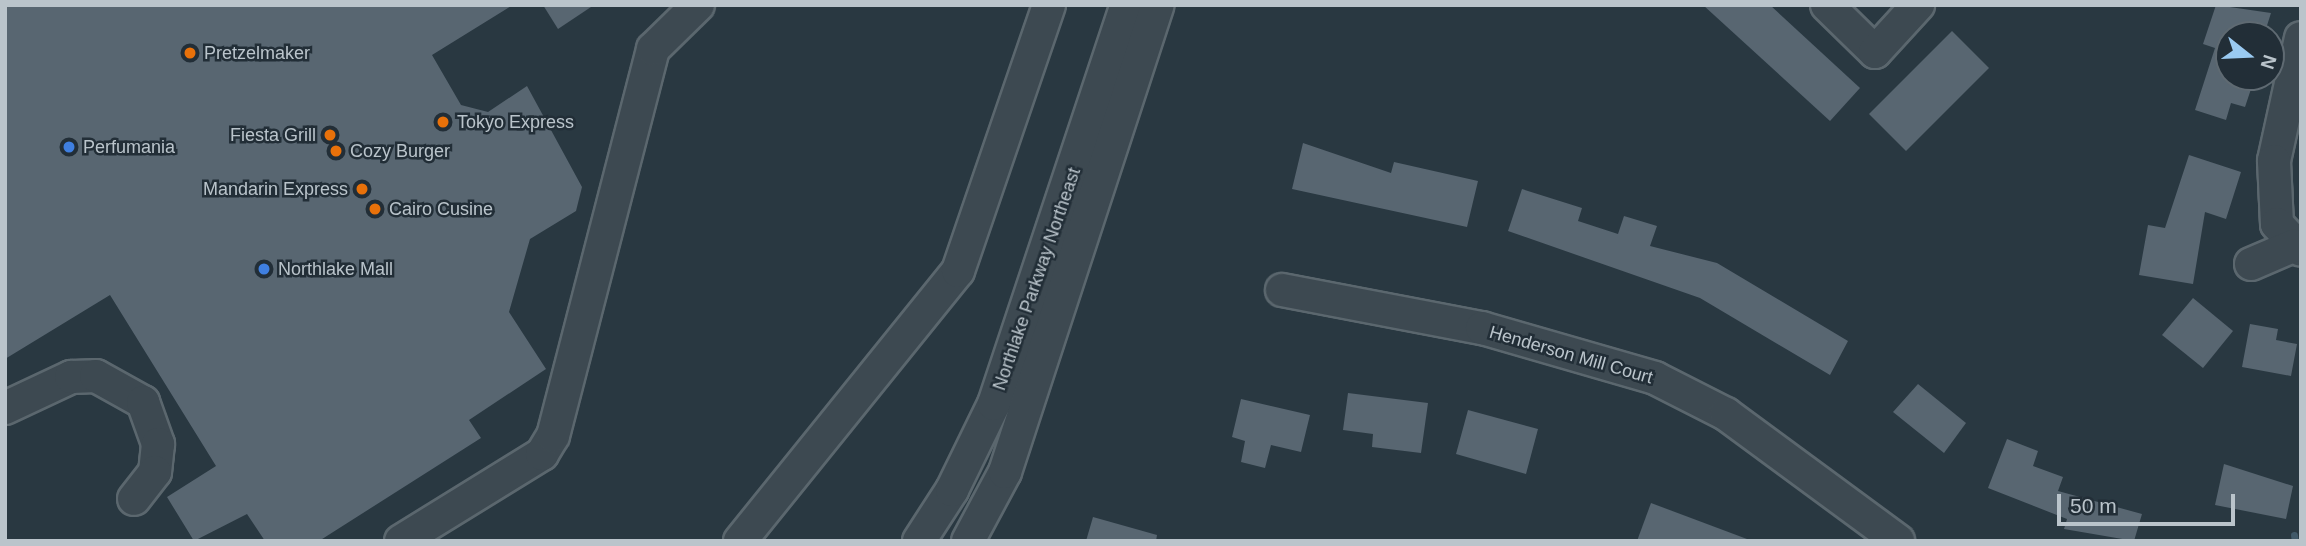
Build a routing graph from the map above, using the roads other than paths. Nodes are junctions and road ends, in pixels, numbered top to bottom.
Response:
1 (698, 5) edge
2 (1049, 5) edge
3 (1127, 5) edge
4 (1158, 5) edge
5 (1827, 5) edge
6 (1918, 5) edge
7 (2301, 38) edge
8 (2297, 248) edge
9 (2251, 264) dead end
10 (1282, 290) dead end
11 (5, 408) edge
12 (134, 499) dead end
13 (933, 535) edge
14 (401, 541) edge
15 (740, 541) edge
16 (968, 541) edge
17 (1898, 541) edge

1 - 14 street
2 - 15 street
3 - 13 street, Northlake Parkway Northeast
4 - 16 street, Northlake Parkway Northeast
5 - 6 street
7 - 8 street
8 - 9 street
10 - 17 street, Henderson Mill Court
11 - 12 street

